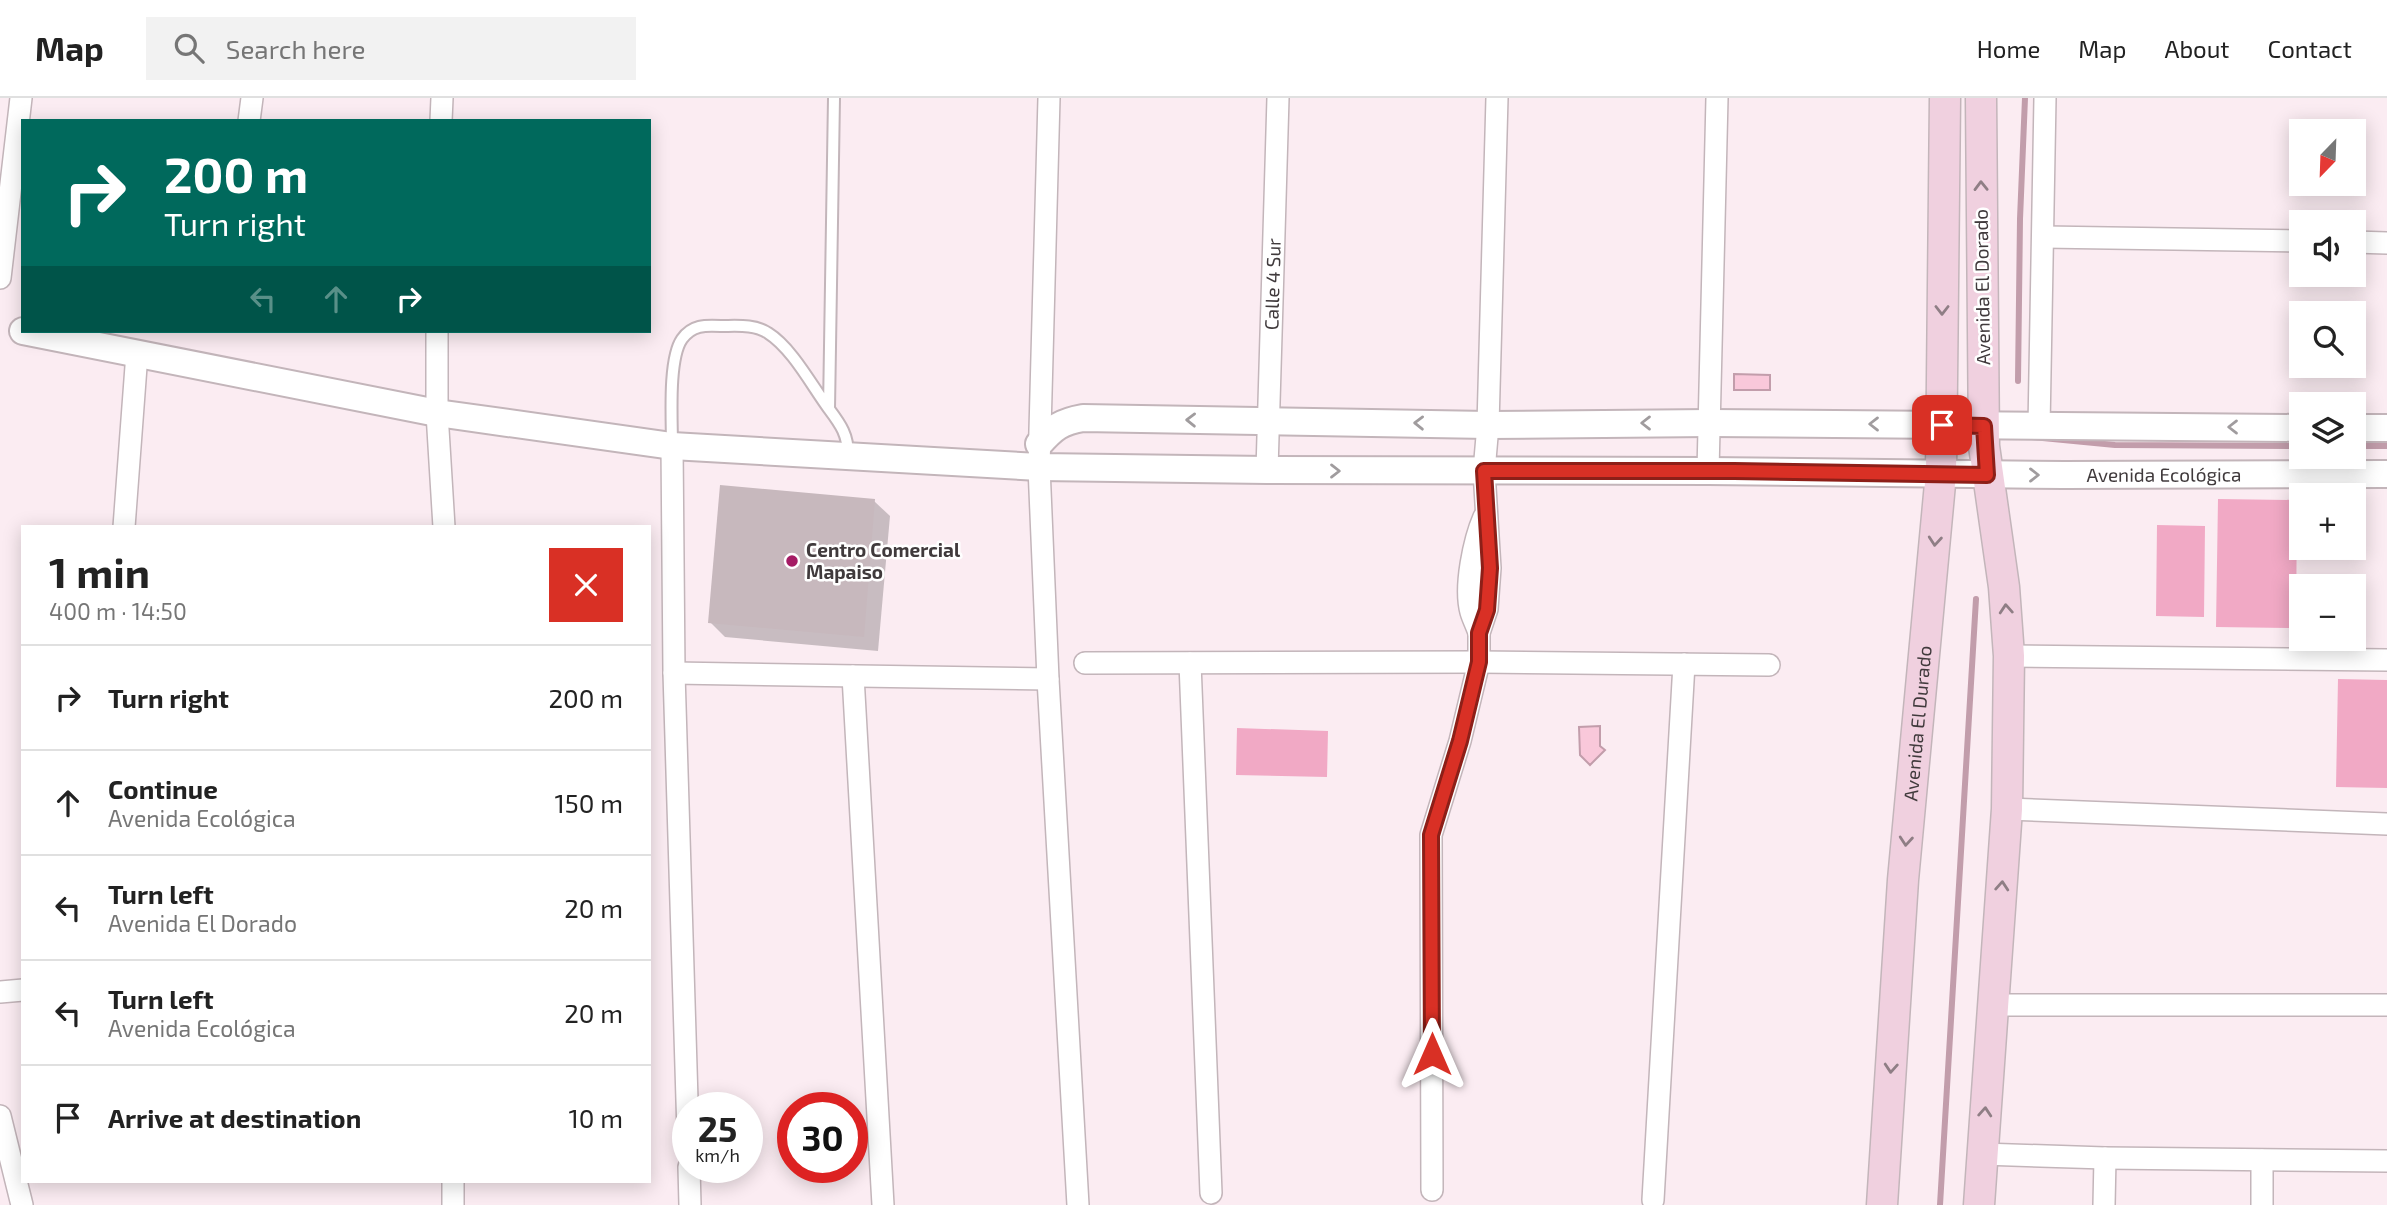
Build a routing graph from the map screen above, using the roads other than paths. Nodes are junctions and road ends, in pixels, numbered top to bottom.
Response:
1 (21, 98) edge
2 (252, 98) edge
3 (442, 98) edge
4 (834, 98) edge
5 (1049, 98) edge
6 (1278, 98) edge
7 (1497, 98) edge
8 (1717, 98) edge
9 (1945, 98) edge
10 (1981, 98) edge
11 (2045, 98) edge
12 (249, 119) edge
13 (441, 119) edge
14 (8, 137) edge
15 (2044, 237) junction
16 (2289, 241) edge
17 (1942, 242) joint
18 (2366, 242) edge
19 (2387, 243) edge
20 (0, 278) edge
21 (0, 326) edge
22 (21, 331) edge
23 (33, 333) edge
24 (437, 333) edge
25 (137, 353) junction
26 (829, 409) junction
27 (437, 413) junction
28 (1269, 421) junction
29 (1710, 423) junction
30 (1488, 425) junction
31 (1942, 425) junction
32 (1984, 426) junction
33 (2039, 427) junction
34 (2289, 428) edge
35 (2366, 428) edge
36 (2387, 428) edge
37 (672, 446) junction
38 (848, 455) junction
39 (1039, 455) junction
40 (1266, 470) junction
41 (1484, 471) junction
42 (1708, 471) junction
43 (1941, 473) junction
44 (2387, 474) edge
45 (1987, 475) junction
46 (124, 525) edge
47 (444, 525) edge
48 (2010, 656) junction
49 (2387, 660) edge
50 (1479, 662) junction
51 (1085, 663) dead end
52 (1190, 663) junction
53 (1684, 664) junction
54 (1769, 665) dead end
55 (674, 673) junction
56 (853, 676) junction
57 (1048, 679) junction
58 (2007, 809) junction
59 (2387, 824) edge
60 (21, 990) edge
61 (0, 992) edge
62 (1993, 1005) junction
63 (2387, 1005) edge
64 (687, 1092) edge
65 (0, 1116) edge
66 (1982, 1154) junction
67 (2105, 1158) junction
68 (2262, 1160) junction
69 (2387, 1161) edge
70 (453, 1183) edge
71 (689, 1183) edge
72 (1432, 1190) dead end
73 (1210, 1193) dead end
74 (1653, 1200) dead end
75 (22, 1205) edge
76 (453, 1205) edge
77 (690, 1205) edge
78 (883, 1205) edge
79 (1078, 1205) edge
80 (1882, 1205) edge
81 (1979, 1205) edge
82 (2104, 1205) edge
83 (2262, 1205) edge

1 - 14 street
2 - 12 street
3 - 13 street
4 - 26 lane
5 - 39 street
6 - 28 street, Calle 4 Sur
7 - 30 street
8 - 29 street
9 - 17 main road, Avenida El Dorado
32 -> 10 main road, Avenida El Dorado
11 - 15 street
14 - 20 street
15 - 16 street
15 - 33 street
17 -> 31 main road, Avenida El Durado
18 - 19 street
21 - 22 street, Avenida Ecológica
23 - 25 street, Avenida Ecológica
24 - 27 street
25 - 27 street, Avenida Ecológica
25 - 46 street
26 - 37 lane
26 - 38 lane
27 - 37 street, Avenida Ecológica
27 - 47 street
30 -> 28 street
28 -> 39 street
28 - 40 street, Calle 4 Sur
29 -> 30 street
31 -> 29 street
29 - 42 street
30 - 41 street
31 - 32 street
31 - 43 main road, Avenida El Durado
32 - 33 street
32 - 45 main road, Avenida El Dorado
34 -> 33 street
35 - 36 street
37 - 38 street, Avenida Ecológica
37 - 55 street
38 - 39 street, Avenida Ecológica
39 - 40 street, Avenida Ecológica
39 - 57 street
40 -> 41 street, Avenida Ecológica
41 - 42 street, Avenida Ecológica
41 - 50 street
42 - 43 street, Avenida Ecológica
43 - 45 street, Avenida Ecológica
43 -> 80 main road, Avenida El Durado
45 -> 44 street, Avenida Ecológica
48 -> 45 main road
48 - 49 street
48 - 58 main road
50 - 52 street
50 - 53 street
50 - 72 street
51 - 52 street
52 - 73 street
53 - 54 street
53 - 74 street
55 - 56 street
55 - 64 street
56 - 57 street
56 - 78 street
57 - 79 street
58 - 59 street
62 -> 58 main road
60 - 61 street
62 - 63 street
66 -> 62 main road
65 - 75 street
66 - 67 street
66 - 81 main road
67 - 68 street
67 - 82 street
68 - 69 street
68 - 83 street
70 - 76 street
71 - 77 street

